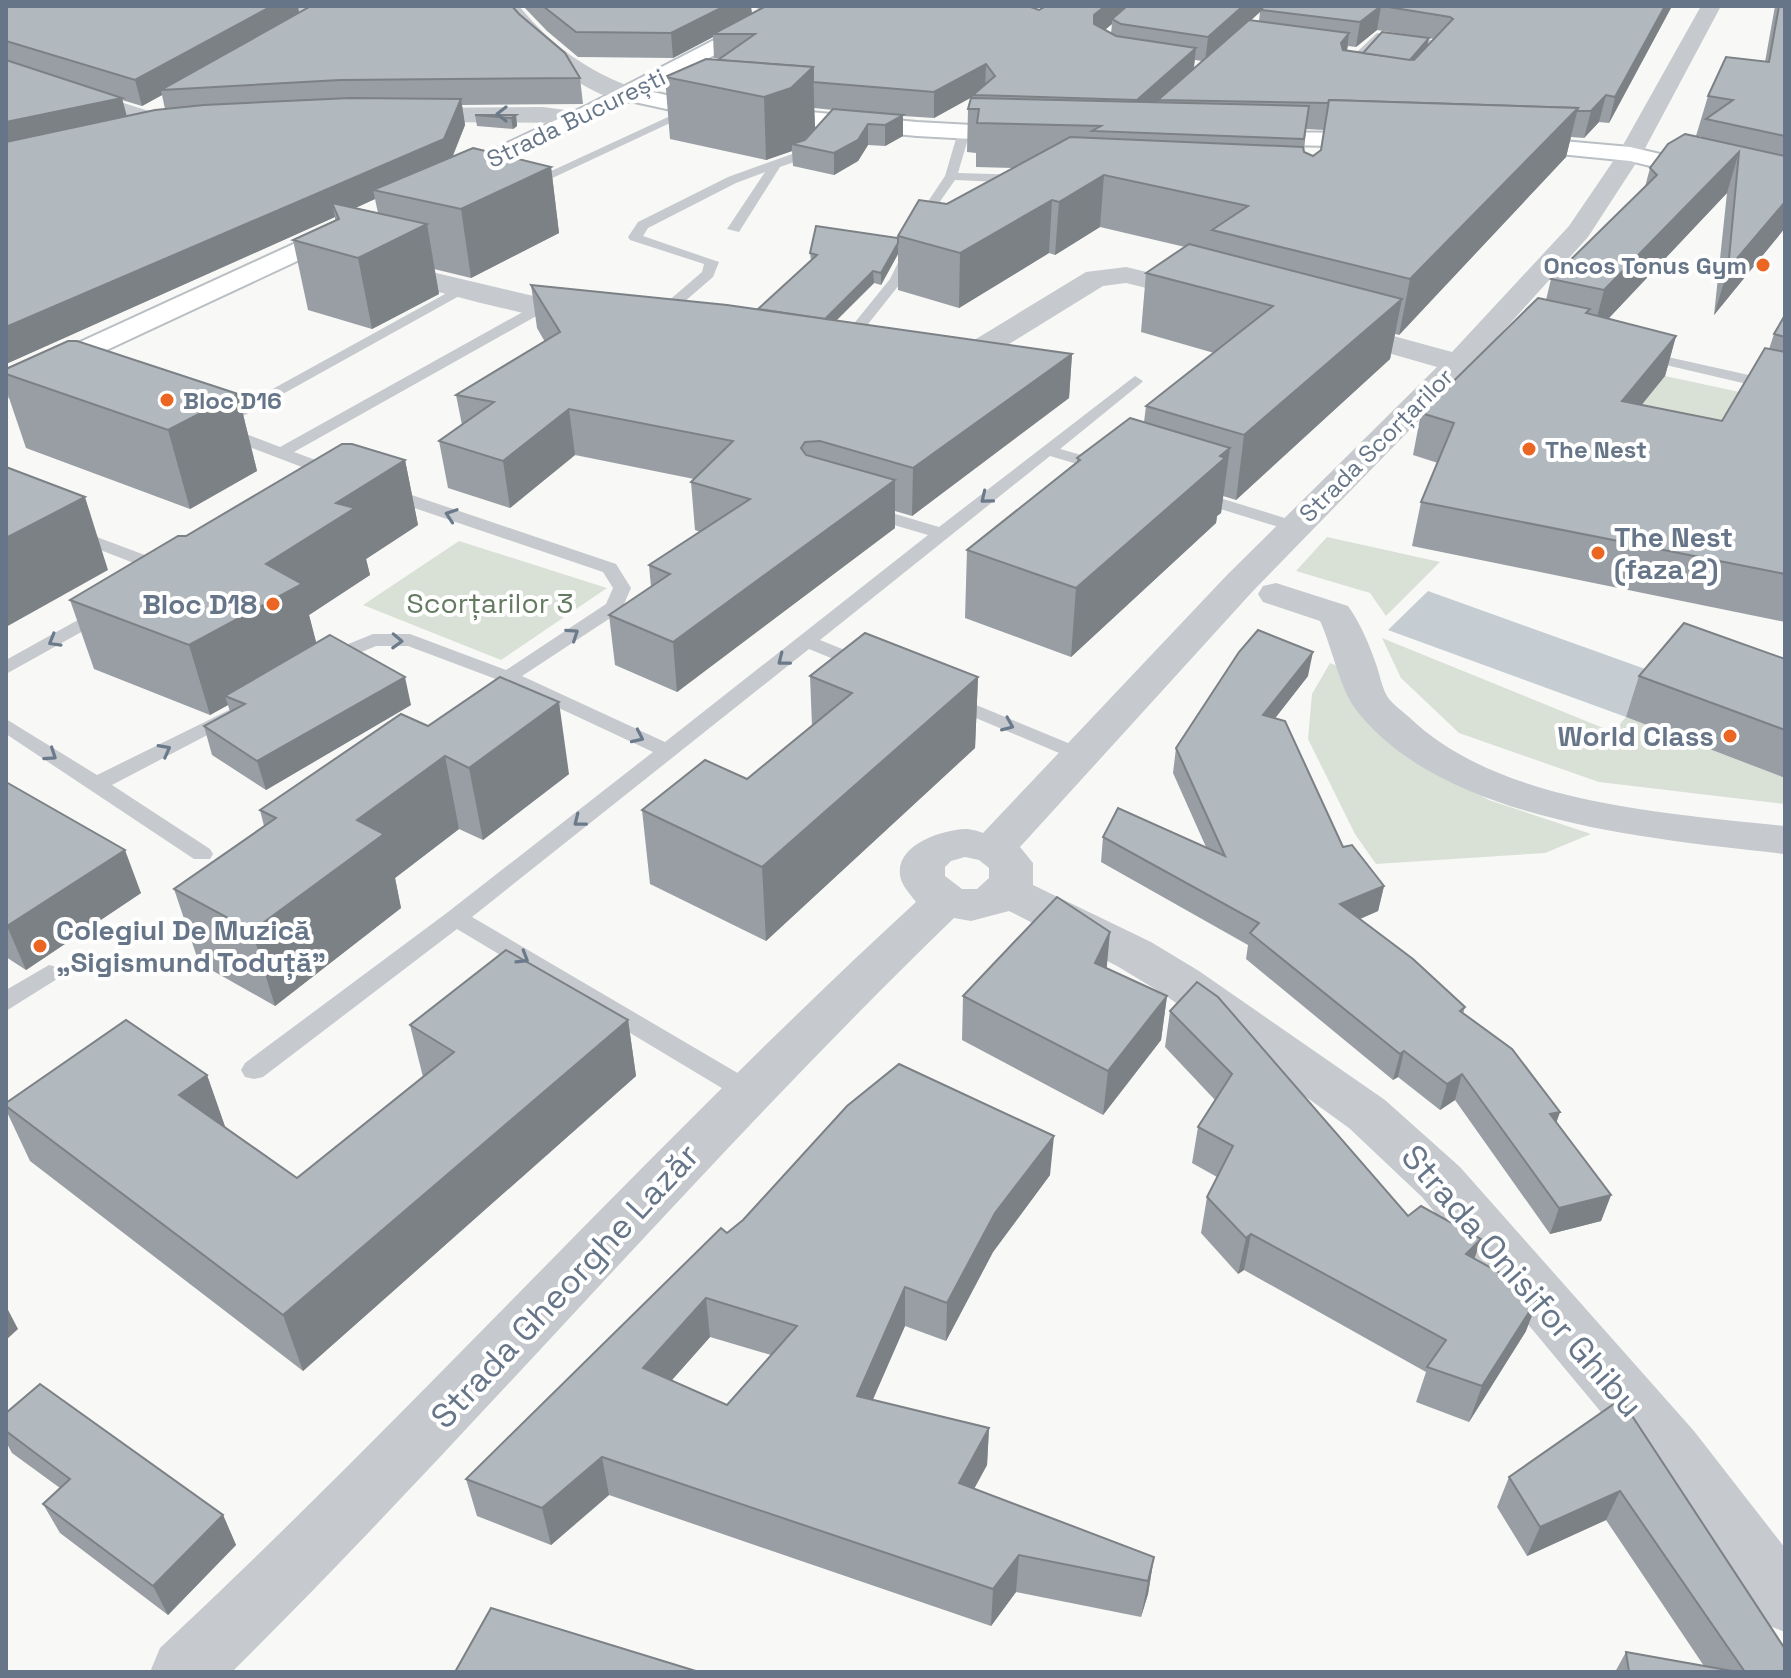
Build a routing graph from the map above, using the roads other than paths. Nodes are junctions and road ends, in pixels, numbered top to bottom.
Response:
1 (510, 6) edge
2 (1711, 6) edge
3 (306, 9) edge
4 (772, 15) edge
5 (264, 50) edge
6 (1345, 52) edge
7 (1360, 54) junction
8 (6, 73) edge
9 (629, 94) junction
10 (170, 102) edge
11 (694, 108) junction
12 (384, 115) edge
13 (580, 118) junction
14 (832, 121) junction
15 (163, 122) junction
16 (964, 132) junction
17 (1045, 135) edge
18 (118, 136) edge
19 (1215, 138) edge
20 (1407, 141) edge
21 (1482, 142) edge
22 (1630, 154) junction
23 (774, 168) junction
24 (951, 176) junction
25 (1043, 179) edge
26 (427, 190) edge
27 (1785, 191) edge
28 (512, 192) edge
29 (371, 216) edge
30 (734, 229) dead end
31 (301, 249) junction
32 (465, 287) junction
33 (1234, 302) edge
34 (542, 307) junction
35 (633, 322) junction
36 (1308, 322) edge
37 (690, 331) edge
38 (1620, 350) edge
39 (842, 353) edge
40 (907, 362) edge
41 (1458, 363) junction
42 (1135, 381) dead end
43 (6, 388) edge
44 (1785, 388) edge
45 (1047, 450) junction
46 (281, 453) junction
47 (1119, 472) edge
48 (354, 481) junction
49 (314, 490) edge
50 (1178, 490) edge
51 (843, 504) edge
52 (1295, 527) junction
53 (62, 529) edge
54 (942, 534) junction
55 (147, 587) edge
56 (1276, 594) dead end
57 (121, 602) edge
58 (807, 641) junction
59 (6, 668) edge
60 (309, 670) edge
61 (878, 671) edge
62 (508, 677) junction
63 (935, 695) edge
64 (244, 707) edge
65 (6, 725) edge
66 (668, 751) junction
67 (1078, 754) junction
68 (95, 785) junction
69 (1785, 840) edge
70 (202, 854) dead end
71 (1000, 870) junction
72 (945, 901) junction
73 (456, 918) junction
74 (49, 973) dead end
75 (6, 1002) edge
76 (254, 1070) dead end
77 (749, 1092) junction
78 (1785, 1600) edge
79 (184, 1672) edge

1 - 9 street
2 - 22 street, Strada Scorțarilor
3 - 5 street
4 - 9 main road, Strada București
6 - 7 lane
7 - 7 lane
8 - 15 street
9 - 11 main road
9 - 13 main road, Strada București
10 - 15 street
11 - 14 main road
11 - 28 lane
13 -> 12 street
13 - 26 main road, Strada București
14 - 16 main road
14 - 23 lane
15 - 18 street
16 - 17 main road
16 - 24 lane
19 - 20 main road
21 - 22 main road
22 - 27 main road
22 - 41 street, Strada Scorțarilor
23 - 30 lane
23 - 35 lane
24 - 25 lane
24 - 39 lane
29 - 31 main road
31 - 32 street
31 - 43 main road
32 - 34 street
32 - 46 lane
33 - 40 street
34 - 35 street
34 - 46 lane
35 - 37 street
36 - 41 street
38 - 44 lane
41 - 52 street, Strada Scorțarilor
42 - 45 lane
45 - 47 lane
45 -> 54 lane
46 - 48 lane
48 - 49 lane
62 -> 48 lane
50 - 52 lane
51 - 54 lane
52 - 67 street, Strada Scorțarilor
53 - 55 lane
54 - 58 lane
56 - 69 street
57 -> 59 lane
58 - 61 lane
58 -> 66 lane
60 -> 62 lane
62 -> 66 lane
63 -> 67 lane
68 -> 64 lane
65 -> 68 lane
66 -> 73 lane
67 - 71 street, Strada Scorțarilor
68 - 70 lane
71 - 72 street
71 - 72 street
71 - 78 street, Strada Onisifor Ghibu
72 - 77 street, Strada Gheorghe Lazăr
73 - 76 lane
73 -> 77 lane
74 - 75 lane
77 - 79 street, Strada Gheorghe Lazăr

